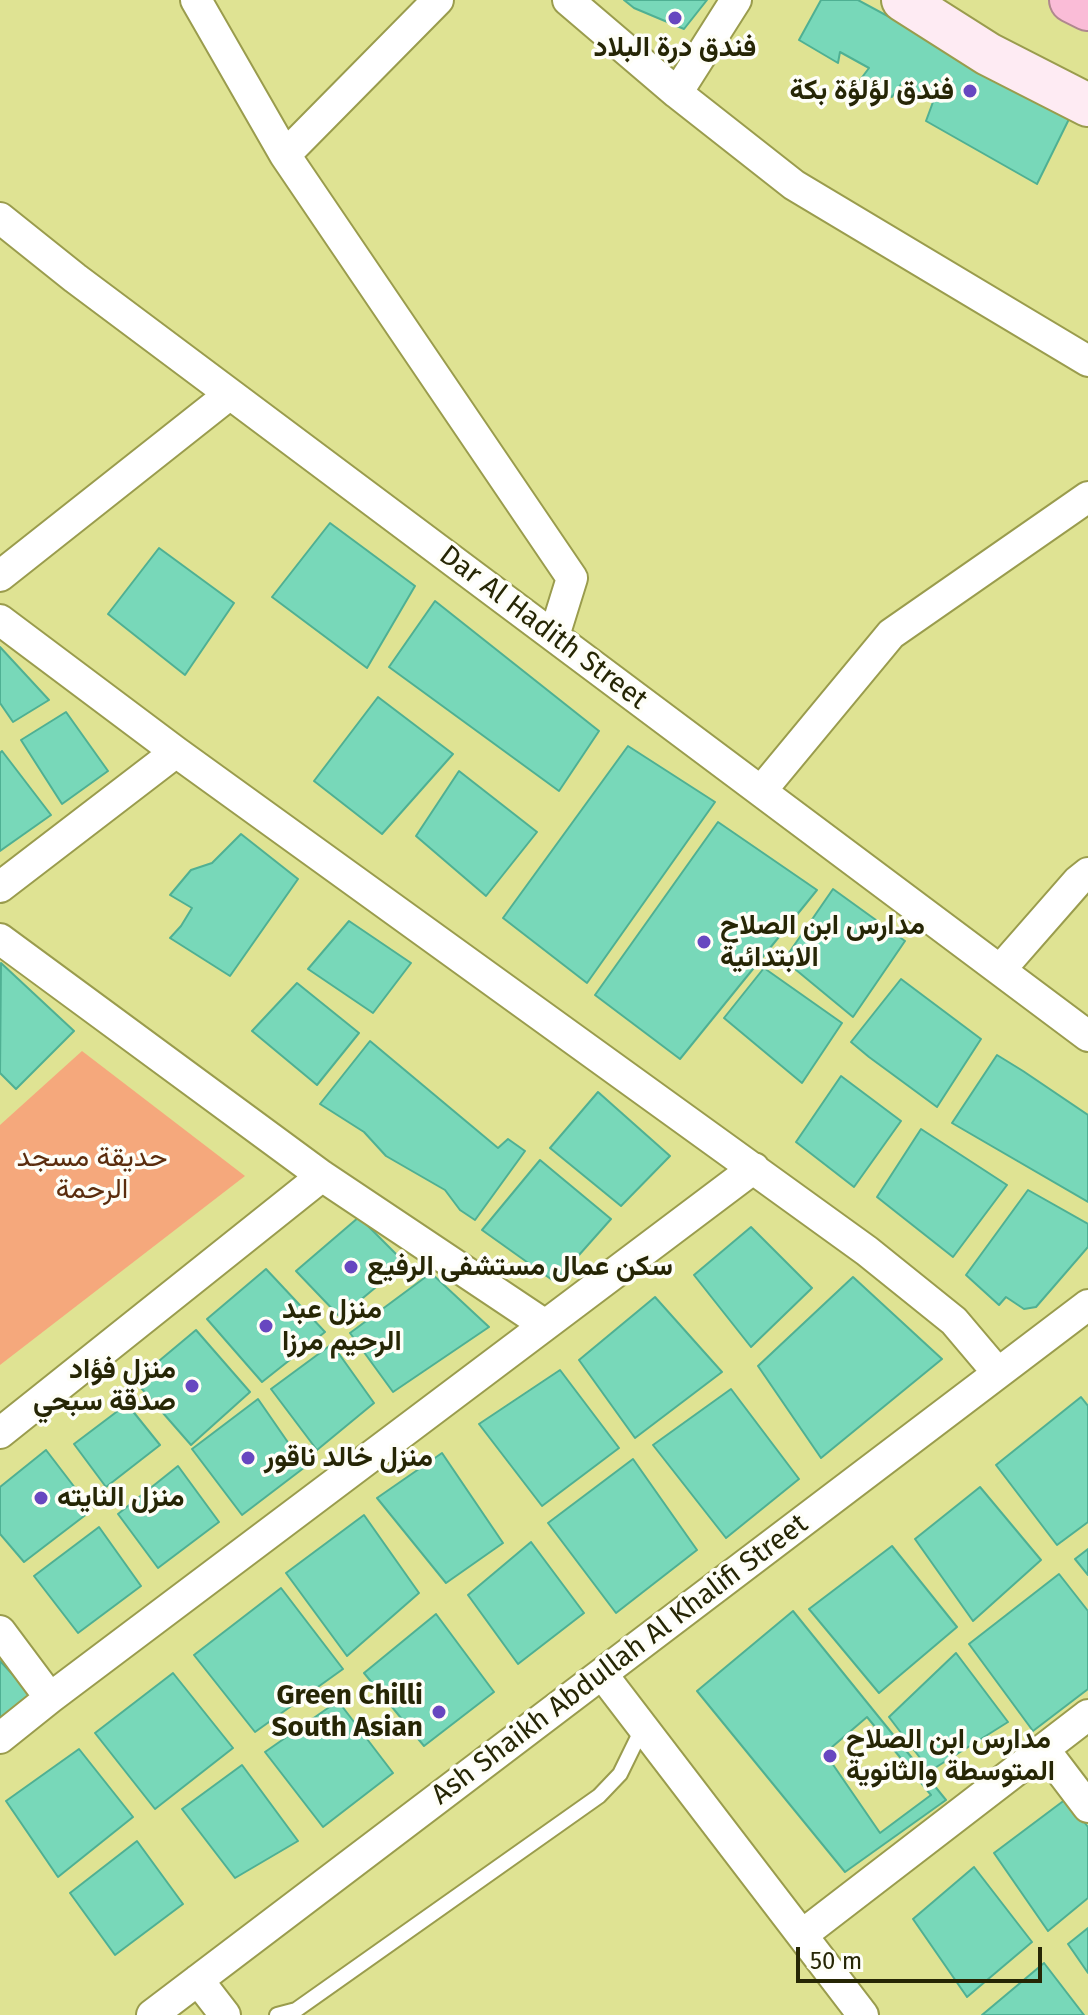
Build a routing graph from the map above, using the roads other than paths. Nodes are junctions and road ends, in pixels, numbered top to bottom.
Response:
1 (196, 0) edge
2 (438, 0) edge
3 (568, 0) edge
4 (736, 0) edge
5 (903, 0) edge
6 (1072, 0) edge
7 (1088, 8) edge
8 (677, 93) junction
9 (1088, 105) edge
10 (285, 155) junction
11 (0, 218) edge
12 (0, 240) edge
13 (36, 247) junction
14 (1088, 361) edge
15 (230, 394) junction
16 (1088, 497) edge
17 (0, 576) edge
18 (0, 620) edge
19 (554, 636) junction
20 (176, 752) junction
21 (761, 791) junction
22 (1088, 873) edge
23 (0, 887) edge
24 (0, 939) edge
25 (1000, 970) junction
26 (1088, 1036) edge
27 (754, 1168) junction
28 (322, 1176) junction
29 (1088, 1305) edge
30 (545, 1325) junction
31 (998, 1373) junction
32 (0, 1433) edge
33 (0, 1631) edge
34 (602, 1674) junction
35 (50, 1698) junction
36 (1088, 1715) edge
37 (643, 1727) junction
38 (0, 1738) edge
39 (1044, 1749) junction
40 (1088, 1807) edge
41 (802, 1935) junction
42 (198, 1980) junction
43 (152, 2015) edge
44 (225, 2015) edge
45 (277, 2015) edge
46 (863, 2015) edge

1 - 10 street
2 - 10 street
3 - 8 street
4 - 8 street
5 - 9 street
6 - 7 highway
8 - 14 street
10 - 19 street
11 - 13 street, Dar Al Hadith Street
12 - 13 street
13 - 15 street, Dar Al Hadith Street
15 - 17 street
15 - 19 street, Dar Al Hadith Street
16 - 21 street
18 - 20 street
19 - 21 street, Dar Al Hadith Street
20 - 23 street
20 - 27 street
21 - 25 street, Dar Al Hadith Street
22 - 25 street
24 - 28 street
25 - 26 street, Dar Al Hadith Street
27 - 30 street
27 - 31 street
28 - 30 street
28 - 32 street
29 - 31 street, Ash Shaikh Abdullah Al Khalifi Street
30 - 35 street
31 - 34 street, Ash Shaikh Abdullah Al Khalifi Street
33 - 35 street
34 - 37 street
34 - 42 street, Ash Shaikh Abdullah Al Khalifi Street
35 - 38 street
36 - 39 street
37 - 41 street
37 - 45 lane
39 - 40 street
39 - 41 street
41 - 46 street
42 - 43 street, Ash Shaikh Abdullah Al Khalifi Street
42 - 44 street

